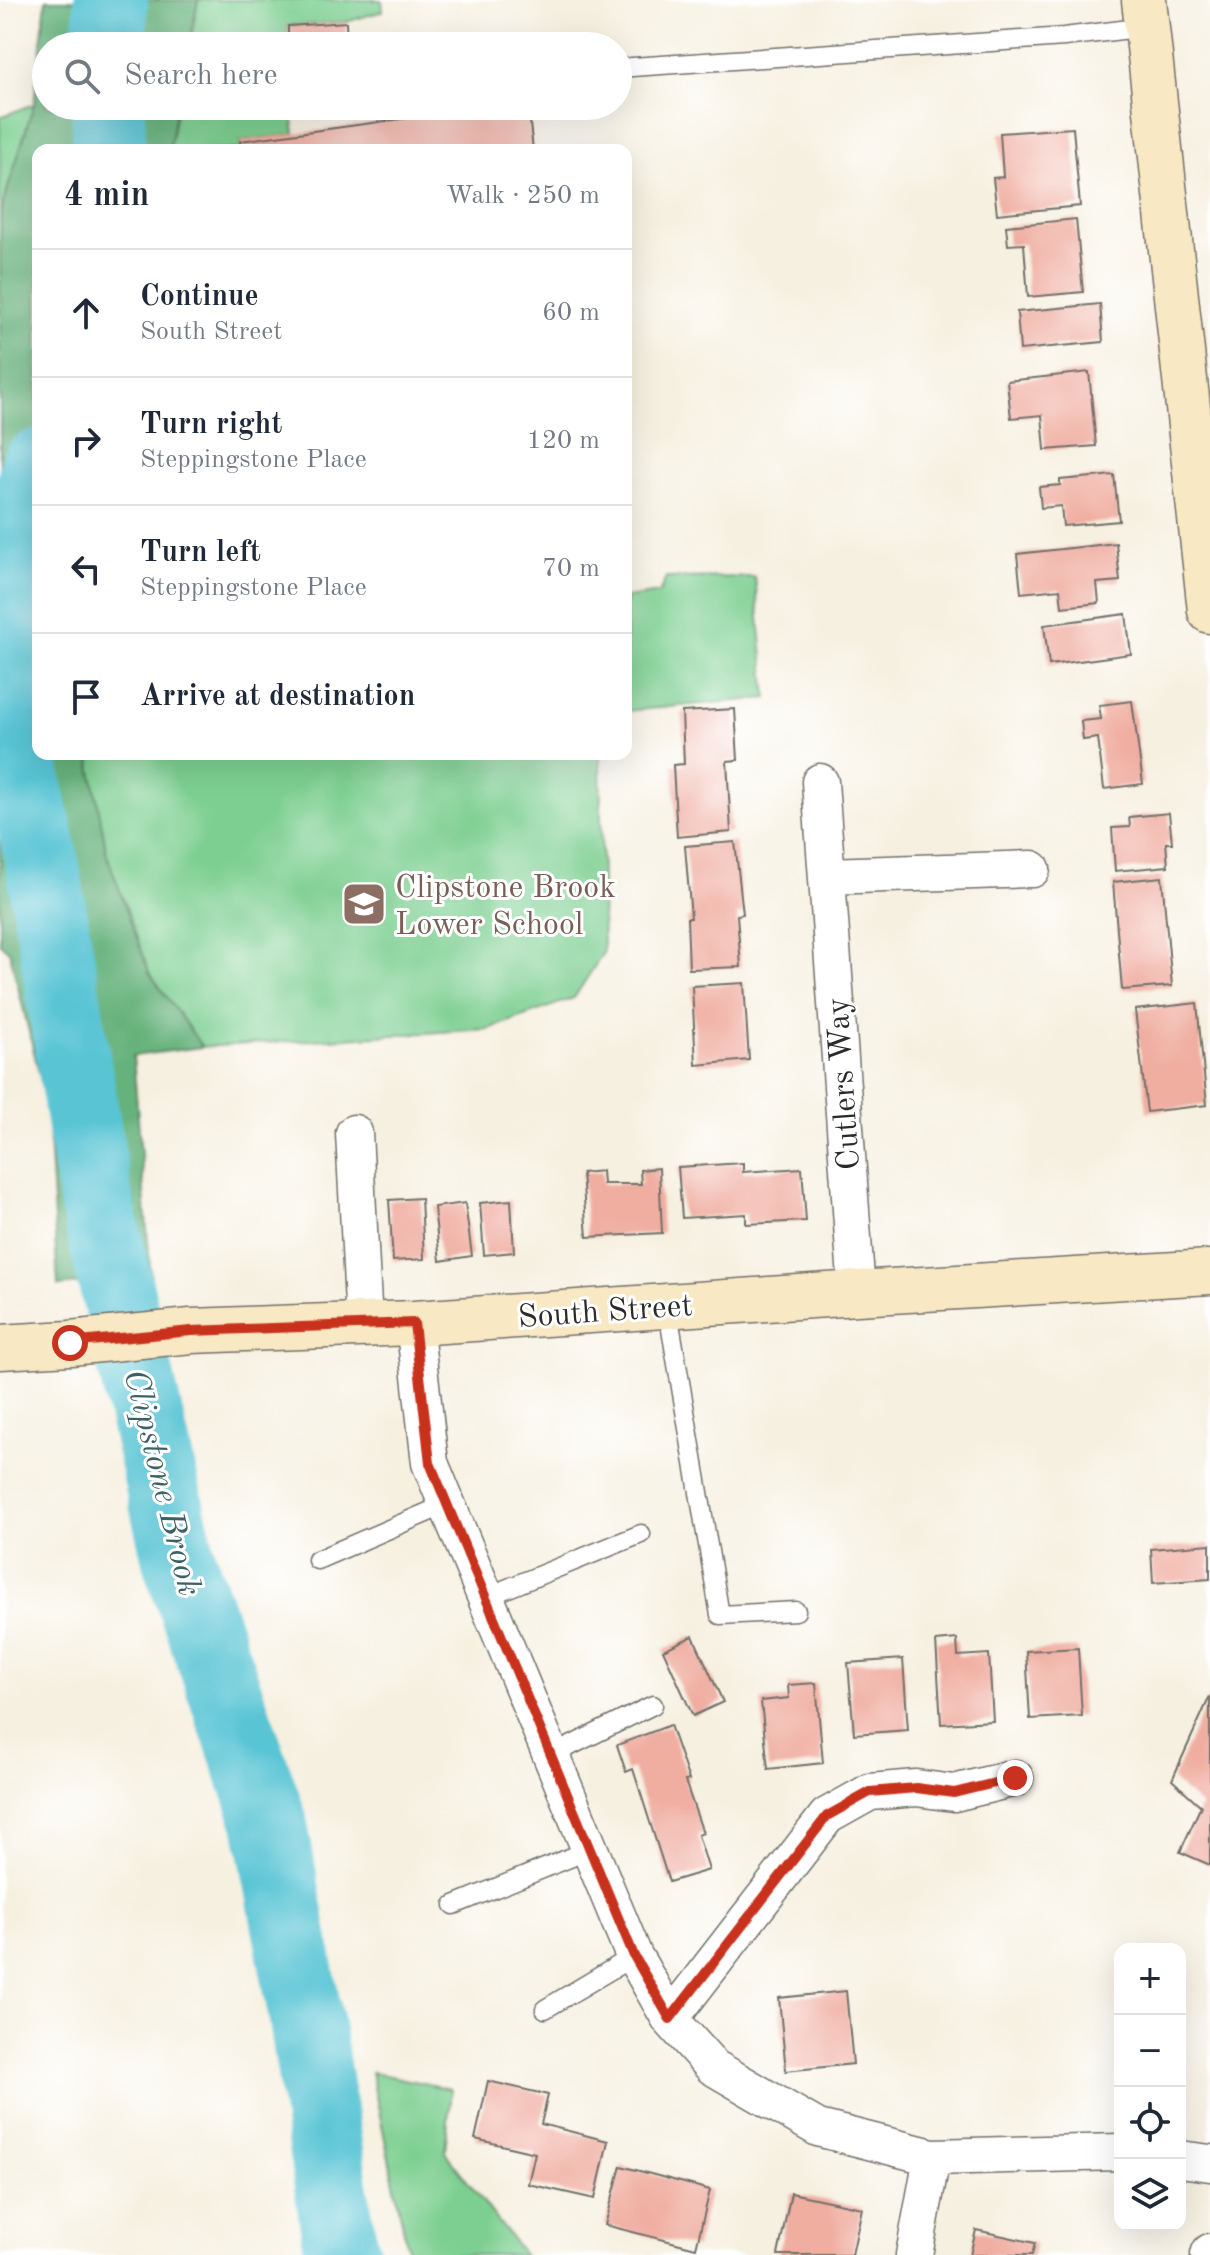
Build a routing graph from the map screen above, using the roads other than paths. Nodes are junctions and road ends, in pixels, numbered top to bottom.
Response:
1 (1145, 13) edge
2 (632, 67) edge
3 (1196, 363) edge
4 (1210, 611) edge
5 (820, 782) dead end
6 (1032, 869) dead end
7 (827, 876) junction
8 (354, 1133) dead end
9 (1210, 1272) edge
10 (857, 1293) junction
11 (667, 1306) junction
12 (414, 1323) junction
13 (364, 1324) junction
14 (0, 1347) edge
15 (447, 1504) junction
16 (641, 1534) dead end
17 (317, 1560) dead end
18 (486, 1597) junction
19 (796, 1611) dead end
20 (653, 1705) dead end
21 (552, 1755) junction
22 (1015, 1778) dead end
23 (589, 1850) junction
24 (454, 1905) dead end
25 (634, 1956) junction
26 (545, 2009) dead end
27 (670, 2019) junction
28 (1114, 2152) edge
29 (932, 2157) junction
30 (1186, 2160) edge
31 (1210, 2163) edge
32 (914, 2255) edge

1 - 2 lane
1 - 3 street
3 - 4 street
5 - 7 street, Cutlers Way
6 - 7 street
7 - 10 street, Cutlers Way
8 - 13 street
9 - 10 street, South Street
10 - 11 street, South Street
11 - 12 street, South Street
11 - 19 lane
12 - 13 street, South Street
12 - 15 street
13 - 14 street, South Street
15 - 17 lane
15 - 18 street
16 - 18 lane
18 - 21 street
20 - 21 lane
21 - 23 street
22 - 27 street
23 - 24 lane
23 - 25 street
25 - 26 lane
25 - 27 street
27 - 29 street
28 - 29 street
29 - 32 street
30 - 31 street

